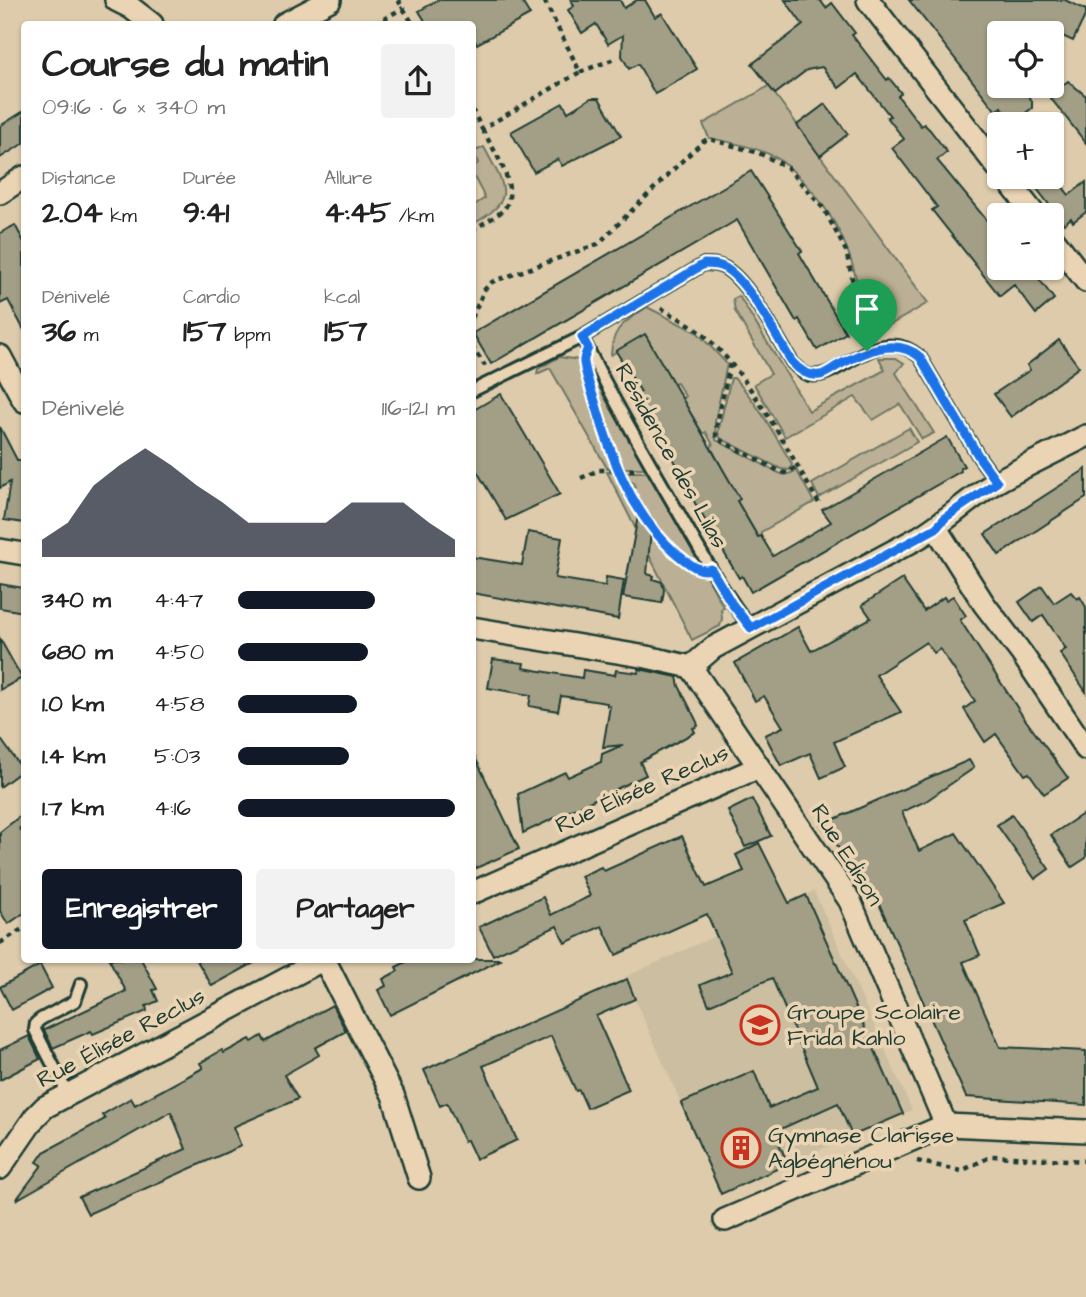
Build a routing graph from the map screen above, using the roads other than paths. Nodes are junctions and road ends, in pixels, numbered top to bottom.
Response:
1 (330, 0) edge
2 (868, 0) edge
3 (125, 2) edge
4 (148, 21) edge
5 (290, 21) edge
6 (987, 154) edge
7 (21, 179) edge
8 (1014, 189) edge
9 (0, 193) edge
10 (1026, 203) edge
11 (1064, 253) edge
12 (1086, 281) edge
13 (582, 337) junction
14 (0, 356) edge
15 (476, 389) edge
16 (21, 395) edge
17 (1086, 436) edge
18 (997, 482) junction
19 (936, 528) junction
20 (0, 550) edge
21 (21, 554) edge
22 (751, 628) junction
23 (476, 629) edge
24 (691, 667) junction
25 (1086, 749) edge
26 (757, 768) junction
27 (476, 891) edge
28 (316, 963) edge
29 (326, 963) edge
30 (80, 984) dead end
31 (68, 1094) junction
32 (946, 1125) junction
33 (1086, 1131) edge
34 (0, 1168) edge
35 (419, 1178) dead end
36 (725, 1220) dead end

1 - 5 street
2 - 6 street
3 - 4 street
7 - 9 street
8 - 10 street
11 - 12 street
13 - 15 lane
13 - 18 lane
13 - 22 lane, Résidence des Lilas
14 - 16 street
17 - 18 street
18 - 19 street
19 - 22 street
19 - 25 street
20 - 21 street
22 - 24 street
23 - 24 street
24 - 26 street, Rue Edison
26 - 27 street, Rue Élisée Reclus
26 - 32 street, Rue Edison
28 - 31 street, Rue Élisée Reclus
29 - 35 street
30 - 31 lane
31 - 34 street, Rue Élisée Reclus
32 - 33 street
32 - 36 street

